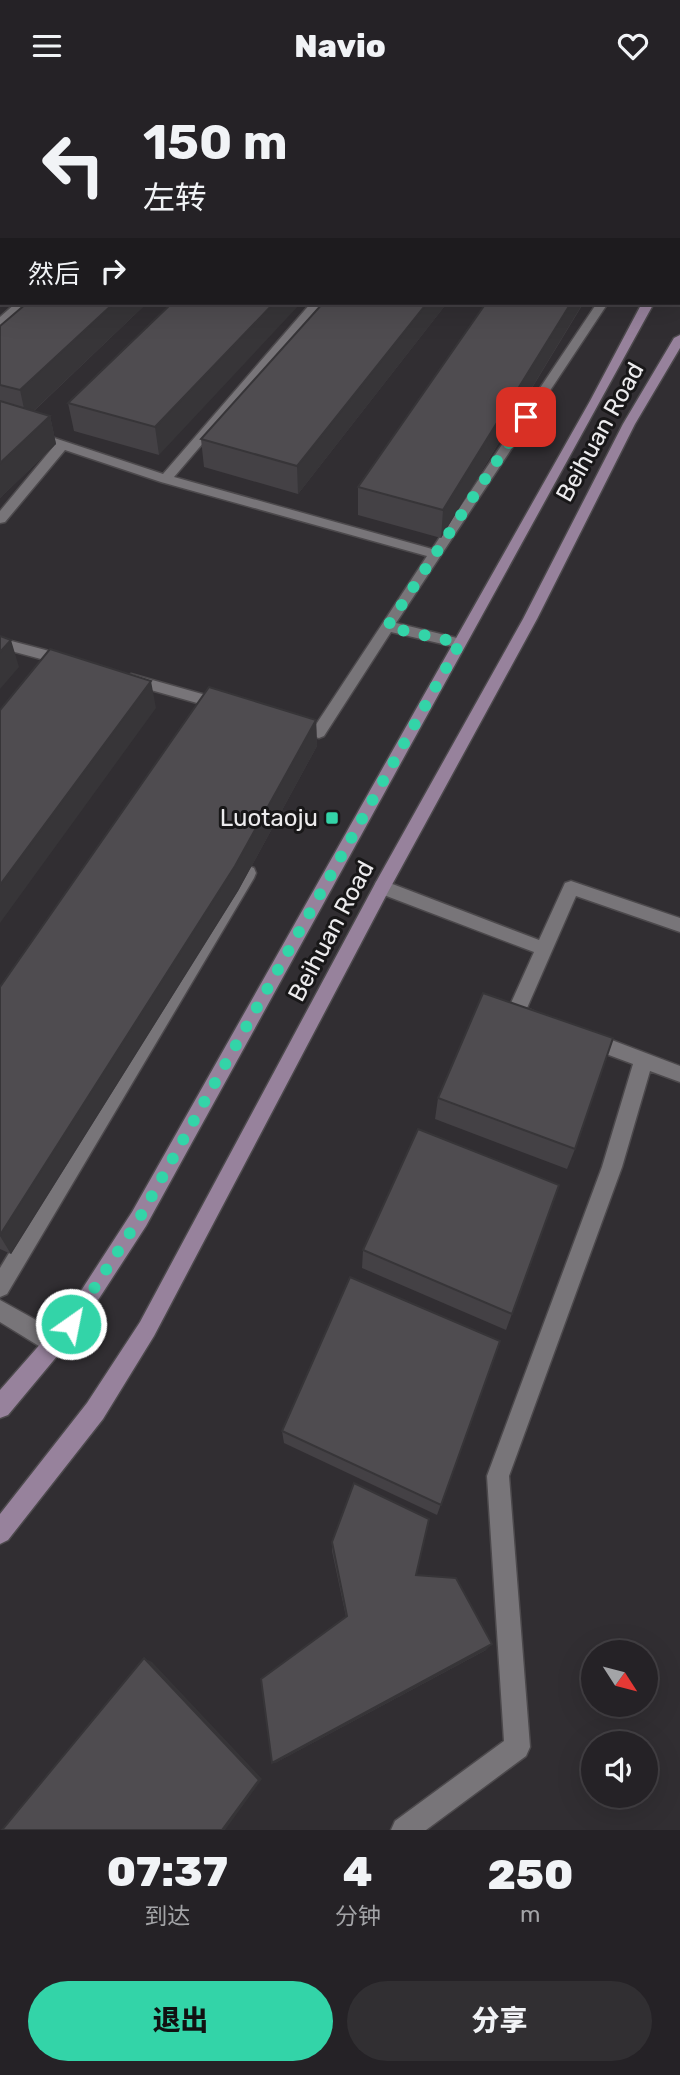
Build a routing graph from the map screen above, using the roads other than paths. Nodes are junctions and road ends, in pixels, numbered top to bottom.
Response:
1 (20, 305) edge
2 (315, 305) edge
3 (601, 305) edge
4 (647, 305) edge
5 (0, 323) edge
6 (680, 338) edge
7 (0, 424) edge
8 (62, 445) junction
9 (166, 479) junction
10 (0, 519) edge
11 (435, 554) junction
12 (387, 627) junction
13 (0, 643) edge
14 (460, 643) junction
15 (80, 665) edge
16 (120, 676) edge
17 (240, 710) edge
18 (279, 721) edge
19 (257, 855) edge
20 (382, 887) junction
21 (680, 925) edge
22 (544, 949) junction
23 (541, 1022) edge
24 (567, 1031) edge
25 (645, 1060) junction
26 (680, 1074) edge
27 (0, 1287) edge
28 (0, 1310) edge
29 (55, 1343) junction
30 (0, 1407) edge
31 (0, 1532) edge
32 (404, 1830) edge

1 - 5 street
2 - 9 street
3 - 11 street
4 - 14 main road, Beihuan Road
6 - 20 main road, Beihuan Road
7 - 8 street
8 - 9 street
8 - 10 street
9 - 11 street
11 - 12 street
12 - 14 street
12 - 18 street
13 - 15 street
14 - 29 main road, Beihuan Road
16 - 17 street
19 - 27 street
20 - 22 street
20 - 31 main road, Beihuan Road
21 - 22 street
22 - 23 street
24 - 25 street
25 - 26 street
25 - 32 street
28 - 29 street
29 - 30 main road, Beihuan Road

